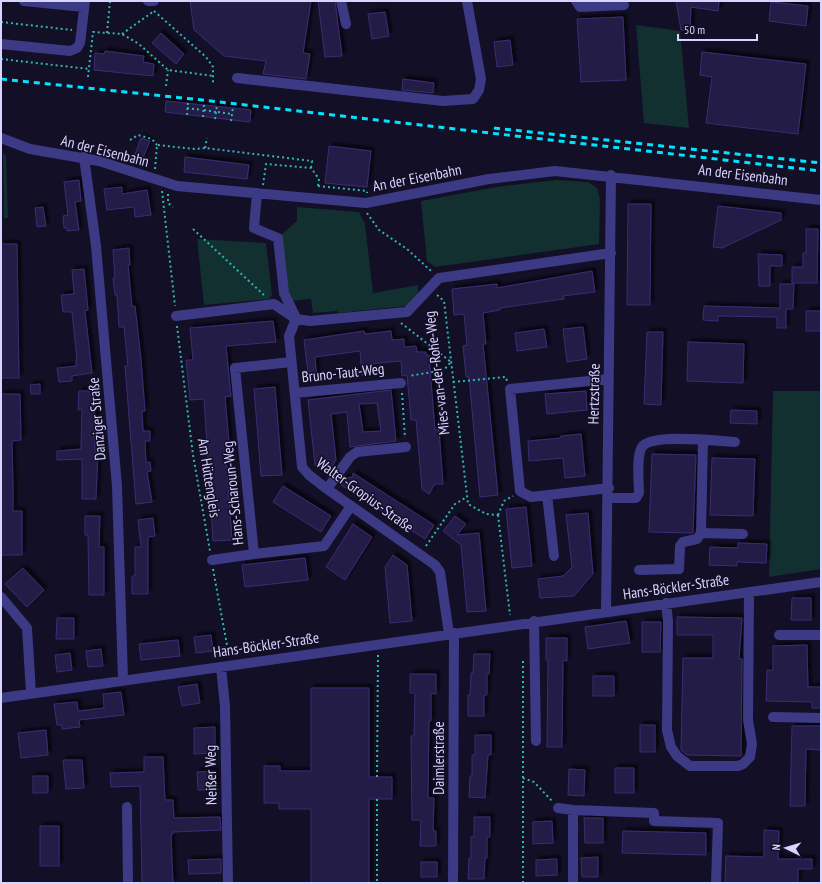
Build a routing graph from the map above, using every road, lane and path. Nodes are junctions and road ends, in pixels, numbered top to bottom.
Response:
1 (24, 1) edge
2 (110, 1) edge
3 (148, 1) edge
4 (154, 1) edge
5 (341, 1) edge
6 (468, 1) edge
7 (576, 1) edge
8 (84, 4) edge
9 (624, 5) dead end
10 (1, 22) edge
11 (346, 24) dead end
12 (81, 31) junction
13 (93, 32) junction
14 (107, 33) junction
15 (122, 34) junction
16 (1, 44) edge
17 (1, 60) edge
18 (89, 69) junction
19 (168, 70) junction
20 (214, 76) junction
21 (88, 77) dead end
22 (237, 78) dead end
23 (213, 84) dead end
24 (166, 86) dead end
25 (188, 102) dead end
26 (204, 104) dead end
27 (217, 105) dead end
28 (233, 107) dead end
29 (188, 108) junction
30 (203, 110) junction
31 (217, 112) junction
32 (232, 114) junction
33 (187, 115) dead end
34 (203, 117) dead end
35 (215, 119) dead end
36 (231, 120) dead end
37 (1, 138) edge
38 (207, 138) dead end
39 (130, 140) dead end
40 (157, 145) junction
41 (205, 148) junction
42 (84, 157) junction
43 (310, 168) junction
44 (611, 176) junction
45 (165, 182) junction
46 (260, 193) junction
47 (821, 200) edge
48 (366, 203) junction
49 (173, 207) dead end
50 (193, 229) dead end
51 (611, 253) junction
52 (439, 278) junction
53 (430, 289) junction
54 (274, 304) junction
55 (388, 313) junction
56 (176, 316) junction
57 (296, 319) junction
58 (292, 362) junction
59 (451, 362) junction
60 (609, 379) junction
61 (453, 382) junction
62 (401, 383) junction
63 (510, 389) junction
64 (294, 393) junction
65 (703, 441) junction
66 (735, 442) dead end
67 (406, 447) joint
68 (327, 489) junction
69 (520, 491) junction
70 (609, 493) junction
71 (547, 495) junction
72 (467, 497) junction
73 (351, 506) junction
74 (498, 515) junction
75 (701, 533) junction
76 (743, 534) dead end
77 (254, 554) junction
78 (420, 554) junction
79 (554, 556) dead end
80 (212, 560) junction
81 (639, 570) dead end
82 (821, 582) edge
83 (749, 592) junction
84 (1, 597) edge
85 (666, 603) junction
86 (606, 612) junction
87 (534, 621) junction
88 (512, 625) junction
89 (452, 634) junction
90 (821, 634) edge
91 (779, 635) dead end
92 (378, 645) junction
93 (523, 654) dead end
94 (240, 664) junction
95 (221, 667) junction
96 (123, 680) junction
97 (31, 693) junction
98 (1, 698) edge
99 (773, 717) dead end
100 (821, 718) edge
101 (536, 740) dead end
102 (377, 777) dead end
103 (523, 778) junction
104 (377, 799) dead end
105 (126, 807) dead end
106 (558, 808) joint
107 (573, 810) junction
108 (128, 883) edge
109 (228, 883) edge
110 (377, 883) edge
111 (453, 883) edge
112 (523, 883) edge
113 (573, 883) edge
114 (716, 883) edge

1 - 8 street
2 - 14 path
3 - 4 street
5 - 11 street
6 - 22 street
7 - 9 street
8 - 12 street
10 - 12 path
12 - 13 path
12 - 16 street
13 - 14 path
13 - 18 path
14 - 15 path
15 - 19 path
15 - 20 path
17 - 18 path
18 - 21 path
19 - 20 path
19 - 24 path
20 - 23 path
25 - 29 path
26 - 30 path
27 - 31 path
28 - 32 path
29 - 30 path
29 - 33 path
30 - 31 path
30 - 34 path
31 - 32 path
31 - 35 path
32 - 36 path
37 - 42 street, An der Eisenbahn
38 - 41 path
39 - 40 path
40 - 41 path
40 - 45 path, Am Hüttengleis
41 - 43 path
42 - 45 street, An der Eisenbahn
42 - 96 street, Danziger Straße
43 - 46 path
43 - 48 path
44 - 47 street, An der Eisenbahn
44 - 48 street, An der Eisenbahn
44 - 51 street, Hertzstraße
45 - 46 street, An der Eisenbahn
45 - 49 path
45 - 56 path, Am Hüttengleis
46 - 48 street, An der Eisenbahn
46 - 57 street
48 - 52 path
50 - 54 path
51 - 52 street
51 - 60 street, Hertzstraße
52 - 53 street, Mies-van-der-Rohe-Weg
53 - 55 street
53 - 59 path, Mies-van-der-Rohe-Weg
54 - 56 street
54 - 57 street
55 - 57 street
55 - 59 path
56 - 80 path, Am Hüttengleis
57 - 58 street, Walter-Gropius-Straße
58 - 64 street, Walter-Gropius-Straße
58 - 77 street, Hans-Scharoun-Weg
59 - 61 path, Mies-van-der-Rohe-Weg
59 - 62 path
60 - 63 street
60 - 70 street, Hertzstraße
61 - 63 path
61 - 72 path, Mies-van-der-Rohe-Weg
62 - 64 street, Bruno-Taut-Weg
62 - 67 path, Bruno-Taut-Weg
63 - 69 street
64 - 68 street, Walter-Gropius-Straße
65 - 66 street
65 - 70 street
65 - 75 street
67 - 68 street
68 - 73 street, Walter-Gropius-Straße
69 - 71 street
69 - 74 path
70 - 71 street
70 - 86 street, Hertzstraße
71 - 79 street
72 - 74 path
72 - 78 path
73 - 77 street, Hans-Scharoun-Weg
73 - 78 street, Walter-Gropius-Straße
74 - 88 path
75 - 76 street
75 - 81 street
77 - 80 street
78 - 89 street, Walter-Gropius-Straße
80 - 94 path, Am Hüttengleis
82 - 83 street, Hans-Böckler-Straße
83 - 85 street, Hans-Böckler-Straße
83 - 85 street
84 - 97 street
85 - 86 street, Hans-Böckler-Straße
86 - 87 street, Hans-Böckler-Straße
87 - 88 street, Hans-Böckler-Straße
87 - 101 street
88 - 89 street, Hans-Böckler-Straße
89 - 92 street, Hans-Böckler-Straße
89 - 111 street, Daimlerstraße
90 - 91 street
92 - 94 street, Hans-Böckler-Straße
92 - 102 path
93 - 103 path
94 - 95 street, Hans-Böckler-Straße
95 - 96 street, Hans-Böckler-Straße
95 - 109 street, Neißer Weg
96 - 97 street, Hans-Böckler-Straße
97 - 98 street, Hans-Böckler-Straße
99 - 100 street
103 - 106 path
103 - 112 path
104 - 110 path
105 - 108 street
106 - 107 street
107 - 113 street
107 - 114 street

